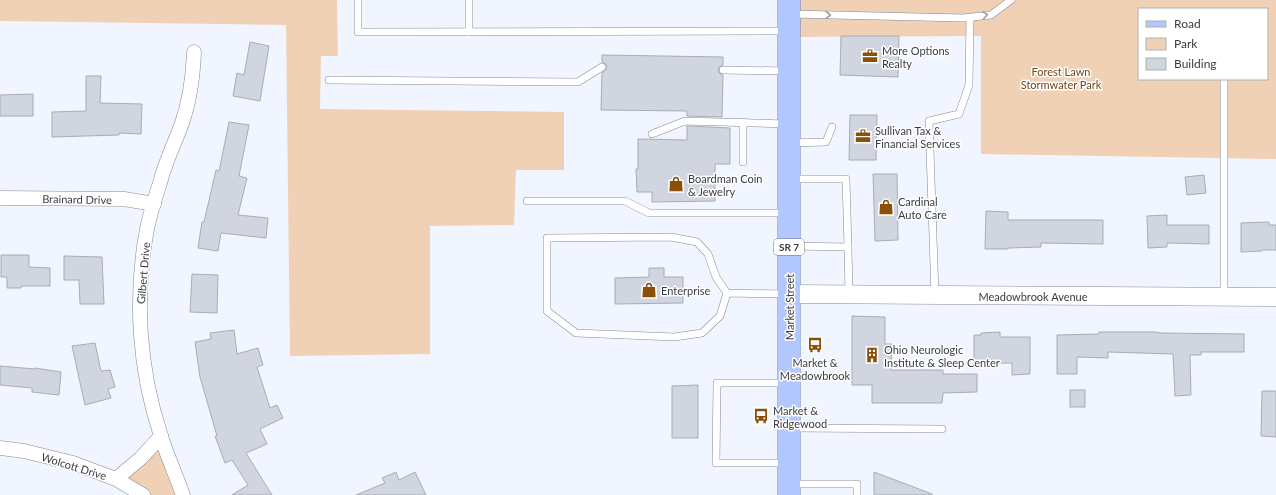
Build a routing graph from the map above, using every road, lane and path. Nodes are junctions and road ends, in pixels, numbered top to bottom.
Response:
1 (358, 0) edge
2 (469, 0) edge
3 (1011, 0) edge
4 (789, 15) edge
5 (970, 18) junction
6 (469, 32) junction
7 (194, 52) dead end
8 (602, 67) dead end
9 (723, 70) dead end
10 (789, 71) junction
11 (329, 80) dead end
12 (1224, 80) edge
13 (743, 122) junction
14 (832, 127) dead end
15 (789, 133) junction
16 (652, 134) dead end
17 (743, 162) dead end
18 (789, 179) junction
19 (0, 198) edge
20 (528, 201) dead end
21 (154, 204) junction
22 (789, 213) junction
23 (790, 246) junction
24 (848, 247) junction
25 (727, 293) junction
26 (790, 294) junction
27 (849, 294) junction
28 (935, 295) junction
29 (1224, 297) junction
30 (1276, 297) edge
31 (790, 382) junction
32 (790, 428) junction
33 (942, 429) dead end
34 (161, 436) junction
35 (0, 448) edge
36 (116, 479) junction
37 (790, 481) edge
38 (143, 495) edge
39 (183, 495) edge
40 (858, 495) edge

1 - 6 lane
2 - 6 lane
5 -> 3 lane
4 -> 5 lane
4 - 6 lane
4 - 10 main road, Market Street / SR 7
5 - 28 lane
7 - 21 street, Gilbert Drive
8 - 11 lane
9 - 10 lane
10 - 15 main road, Market Street / SR 7
12 - 29 lane
13 - 15 lane
13 - 16 lane
13 - 17 lane
14 - 15 lane
15 - 18 main road, Market Street / SR 7
18 - 22 main road, Market Street / SR 7
18 - 24 lane
19 - 21 street, Brainard Drive
20 - 22 lane
21 - 34 street, Gilbert Drive
22 - 23 main road, Market Street / SR 7
23 - 24 lane
23 - 26 main road, Market Street / SR 7
24 - 27 lane
25 - 25 lane
25 - 26 lane
26 - 27 street, Meadowbrook Avenue
26 - 31 main road, Market Street / SR 7
27 - 28 street, Meadowbrook Avenue
28 - 29 street, Meadowbrook Avenue
29 - 30 street, Meadowbrook Avenue
31 - 32 main road, Market Street / SR 7
31 - 37 lane
32 - 33 lane
32 - 37 main road, Market Street / SR 7
34 - 36 street
34 - 39 street, Gilbert Drive
35 - 36 street, Wolcott Drive
36 - 38 street, Wolcott Drive
37 - 40 lane

